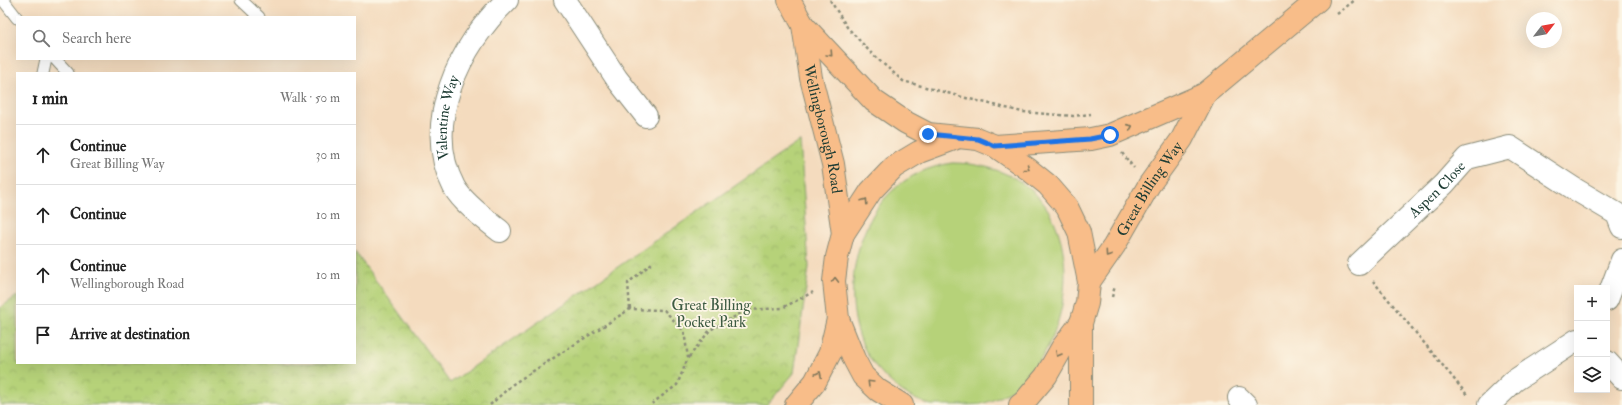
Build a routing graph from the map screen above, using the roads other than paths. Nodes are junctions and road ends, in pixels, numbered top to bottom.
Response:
1 (3, 0) edge
2 (241, 0) edge
3 (507, 0) edge
4 (566, 0) edge
5 (789, 0) edge
6 (1318, 0) edge
7 (258, 16) edge
8 (16, 17) edge
9 (803, 25) junction
10 (46, 60) edge
11 (56, 60) edge
12 (43, 72) edge
13 (67, 72) edge
14 (1206, 94) junction
15 (646, 116) dead end
16 (959, 137) junction
17 (995, 146) junction
18 (1622, 227) edge
19 (500, 231) dead end
20 (843, 234) junction
21 (1622, 260) edge
22 (1359, 264) road end
23 (1089, 282) junction
24 (1610, 292) edge
25 (838, 319) junction
26 (1081, 322) junction
27 (1574, 342) edge
28 (1610, 365) edge
29 (1622, 378) edge
30 (1480, 402) edge
31 (796, 405) edge
32 (902, 405) edge
33 (1020, 405) edge
34 (1081, 405) edge

1 - 8 lane
2 - 7 lane
3 - 19 street, Valentine Way
4 - 15 street
5 - 9 main road, Wellingborough Road
6 - 14 main road, Great Billing Way
9 -> 16 main road, Wellingborough Road
9 - 20 main road, Wellingborough Road
10 - 12 lane
11 - 13 lane
17 -> 14 main road, Great Billing Way
14 -> 23 main road, Great Billing Way
16 - 17 main road, Wellingborough Road
20 -> 16 main road
17 -> 23 main road
18 - 22 street, Aspen Close
25 -> 20 main road
21 - 24 street
23 - 26 main road
31 -> 25 main road
32 -> 25 main road
26 -> 33 main road
26 - 34 main road
27 - 30 street
28 - 29 street

